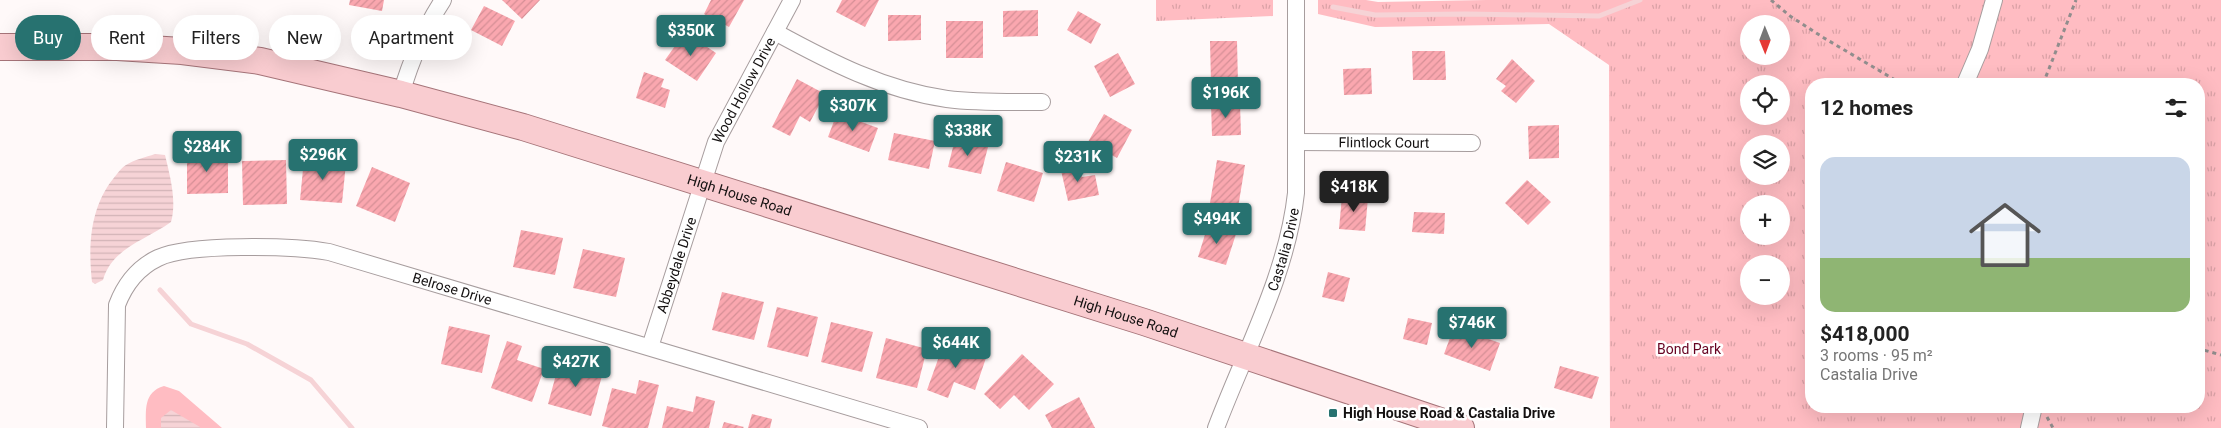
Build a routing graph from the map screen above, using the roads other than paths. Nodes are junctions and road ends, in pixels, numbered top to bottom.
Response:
1 (443, 0) edge
2 (792, 0) edge
3 (1296, 0) edge
4 (1994, 0) edge
5 (774, 32) junction
6 (0, 46) edge
7 (1968, 78) edge
8 (401, 94) junction
9 (1042, 102) dead end
10 (1296, 142) junction
11 (1472, 143) dead end
12 (701, 183) junction
13 (650, 348) junction
14 (1244, 355) junction
15 (2032, 413) edge
16 (115, 428) edge
17 (918, 428) edge
18 (1216, 428) edge
19 (1461, 428) edge
20 (2029, 428) edge

1 - 8 street
2 - 5 street, Wood Hollow Drive
3 - 10 street, Castalia Drive
4 - 7 street
5 - 9 street
5 - 12 street, Wood Hollow Drive
6 - 8 main road, High House Road
8 - 12 main road, High House Road
10 - 11 street, Flintlock Court
10 - 14 street, Castalia Drive
12 - 13 street, Abbeydale Drive
12 - 14 main road, High House Road
13 - 16 street, Belrose Drive
13 - 17 street, Belrose Drive
14 - 18 street, Castalia Drive
14 - 19 main road, High House Road
15 - 20 street

